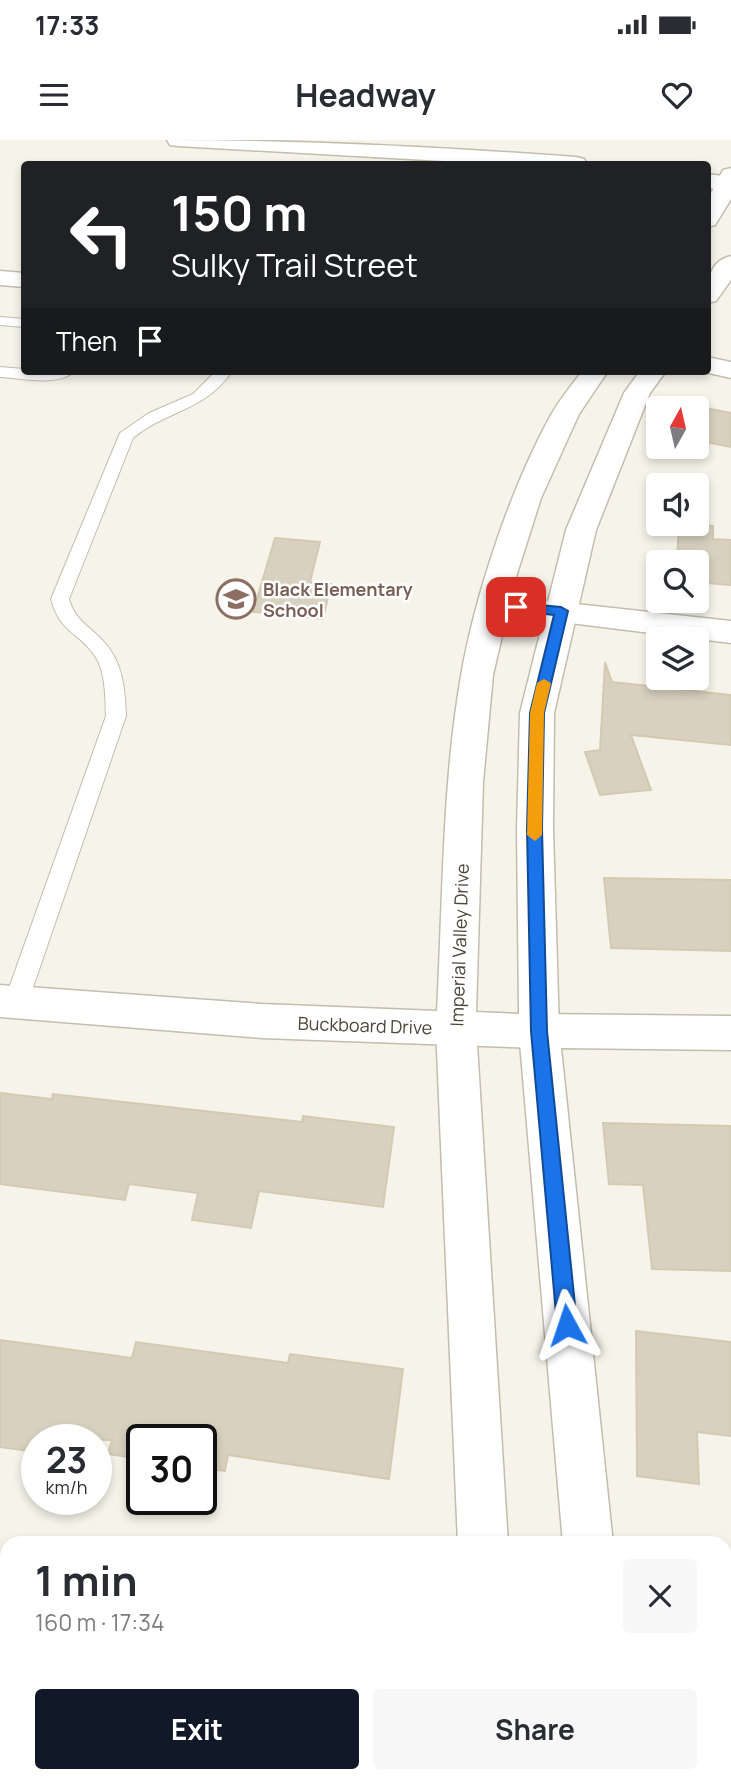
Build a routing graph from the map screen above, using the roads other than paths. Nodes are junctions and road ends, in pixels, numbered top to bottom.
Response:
1 (178, 140) edge
2 (537, 161) edge
3 (724, 181) edge
4 (711, 211) edge
5 (731, 263) edge
6 (0, 278) edge
7 (21, 280) edge
8 (711, 290) edge
9 (0, 321) edge
10 (21, 323) edge
11 (711, 366) edge
12 (731, 370) edge
13 (0, 372) edge
14 (21, 373) edge
15 (221, 375) edge
16 (592, 375) edge
17 (650, 375) edge
18 (494, 605) junction
19 (561, 611) junction
20 (731, 632) edge
21 (8, 1002) edge
22 (456, 1028) junction
23 (539, 1031) junction
24 (731, 1033) edge
25 (483, 1536) edge
26 (587, 1536) edge

1 - 2 street
3 - 4 street
5 - 8 street
6 - 7 street
9 - 10 lane
11 - 12 street
13 - 14 lane
15 - 21 lane
16 - 18 street, Imperial Valley Drive
17 - 19 street
18 - 19 street
18 - 22 street, Imperial Valley Drive
19 - 20 street
19 - 23 street
21 - 22 street, Buckboard Drive
22 - 23 street, Buckboard Drive
22 - 25 street, Imperial Valley Drive
23 - 24 street, Buckboard Drive
23 - 26 street

